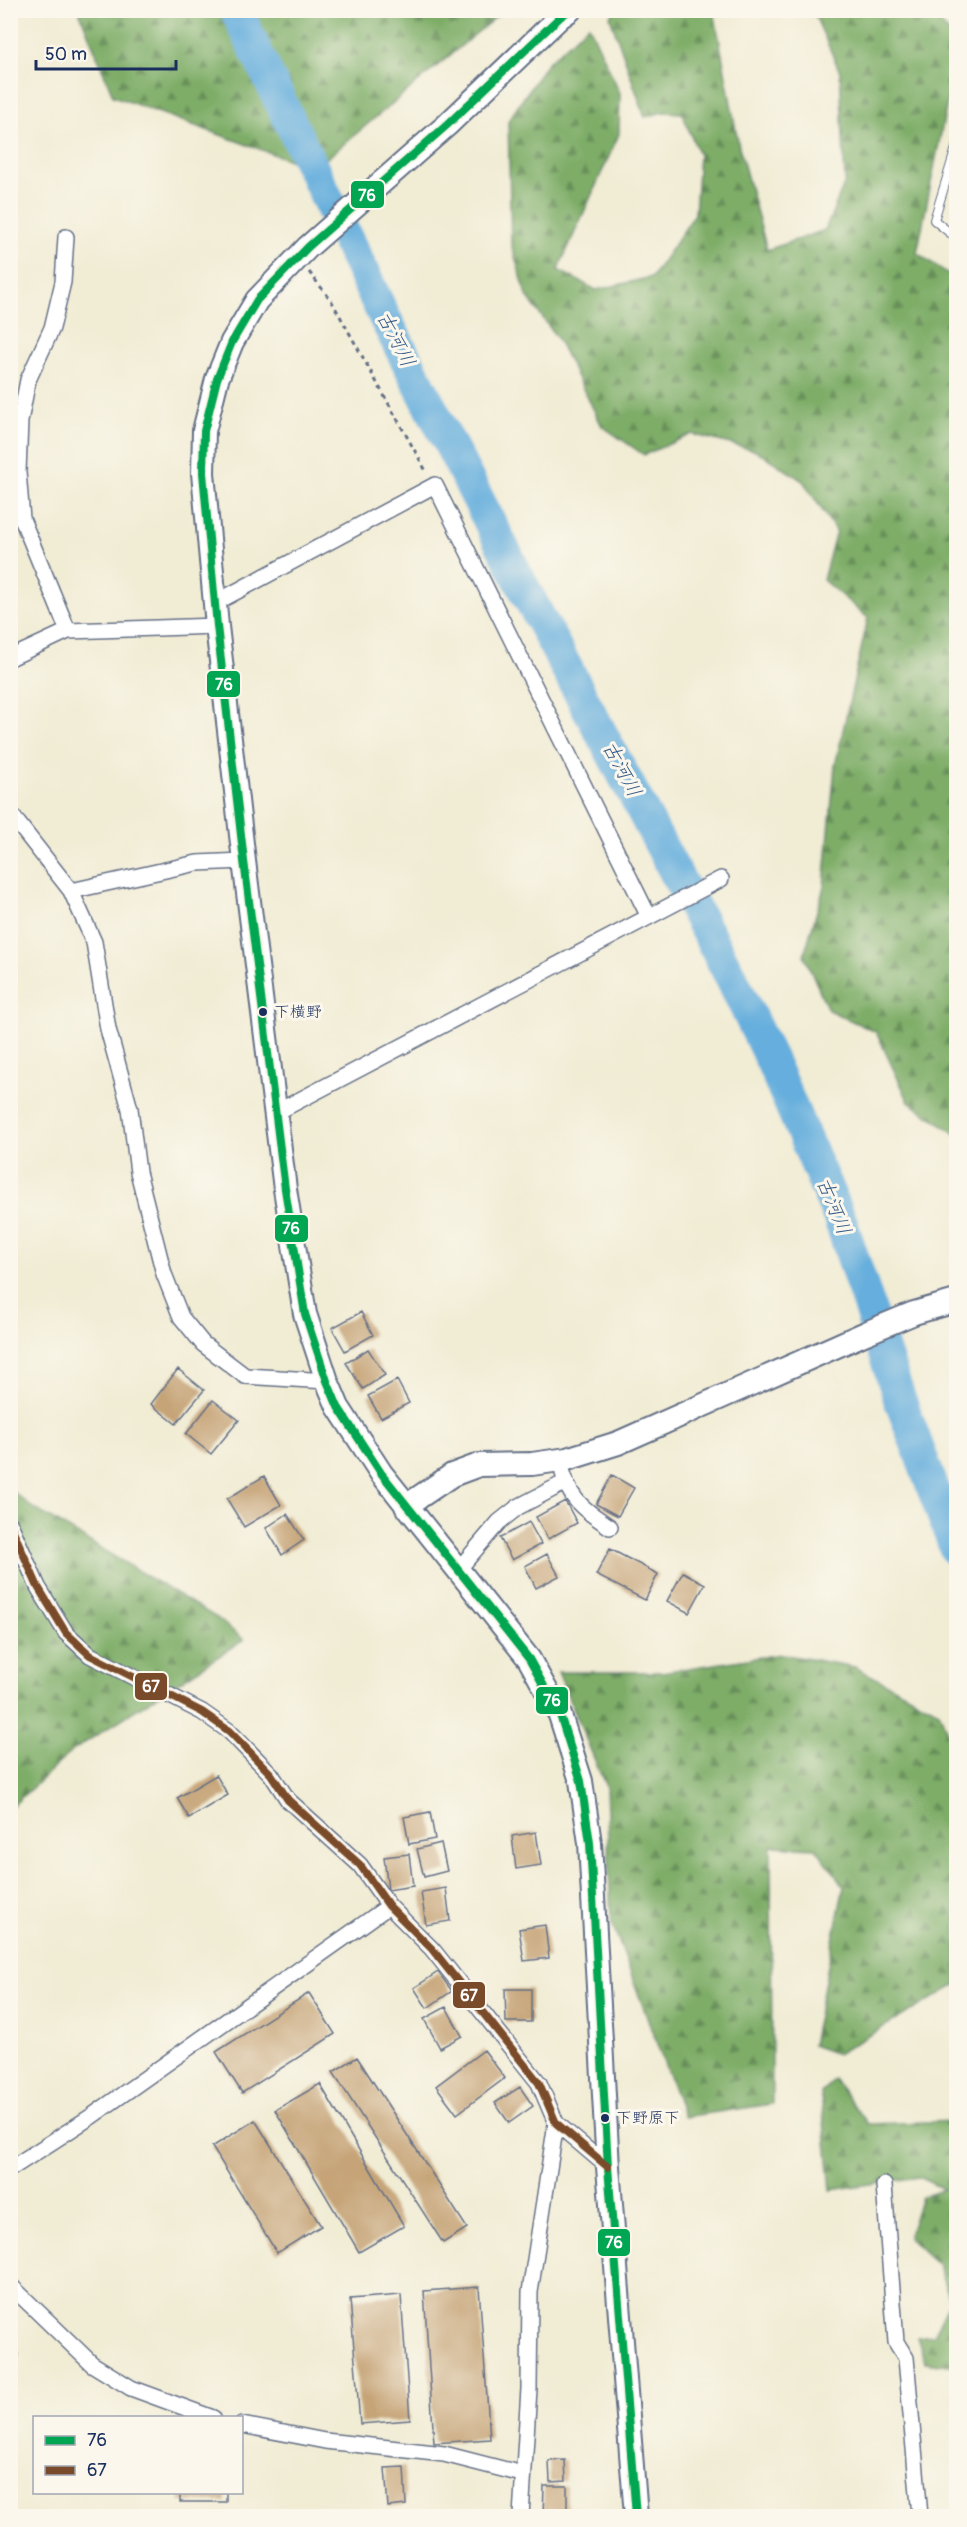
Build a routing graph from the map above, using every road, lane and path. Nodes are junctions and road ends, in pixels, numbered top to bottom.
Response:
1 (570, 10) edge
2 (957, 148) edge
3 (957, 235) edge
4 (66, 237) dead end
5 (302, 252) junction
6 (435, 485) junction
7 (216, 614) junction
8 (68, 631) junction
9 (10, 658) edge
10 (10, 813) edge
11 (244, 861) junction
12 (721, 879) dead end
13 (71, 891) junction
14 (651, 914) junction
15 (277, 1112) junction
16 (957, 1301) edge
17 (327, 1381) junction
18 (560, 1460) junction
19 (564, 1483) junction
20 (406, 1506) junction
21 (10, 1524) edge
22 (610, 1527) dead end
23 (458, 1570) junction
24 (389, 1906) junction
25 (556, 2123) junction
26 (608, 2167) junction
27 (10, 2169) edge
28 (884, 2185) dead end
29 (10, 2285) edge
30 (208, 2416) edge
31 (243, 2426) edge
32 (522, 2474) junction
33 (521, 2517) edge
34 (636, 2517) edge
35 (920, 2517) edge

1 - 5 main road
2 - 3 lane
4 - 8 street
5 - 6 path
5 - 7 main road
6 - 7 street
6 - 14 street
7 - 8 street
7 - 11 main road
8 - 9 street
10 - 13 street
11 - 13 street
11 - 15 main road
12 - 14 street
13 - 17 street
14 - 15 street
15 - 17 main road
16 - 18 main road
17 - 20 main road
18 - 19 street
18 - 20 main road
19 - 22 street
19 - 23 street
20 - 23 main road
21 - 24 street
23 - 26 main road
24 - 25 street
24 - 27 street
25 - 26 street
25 - 32 street
26 - 34 main road
28 - 35 street
29 - 30 street
31 - 32 street
32 - 33 street

